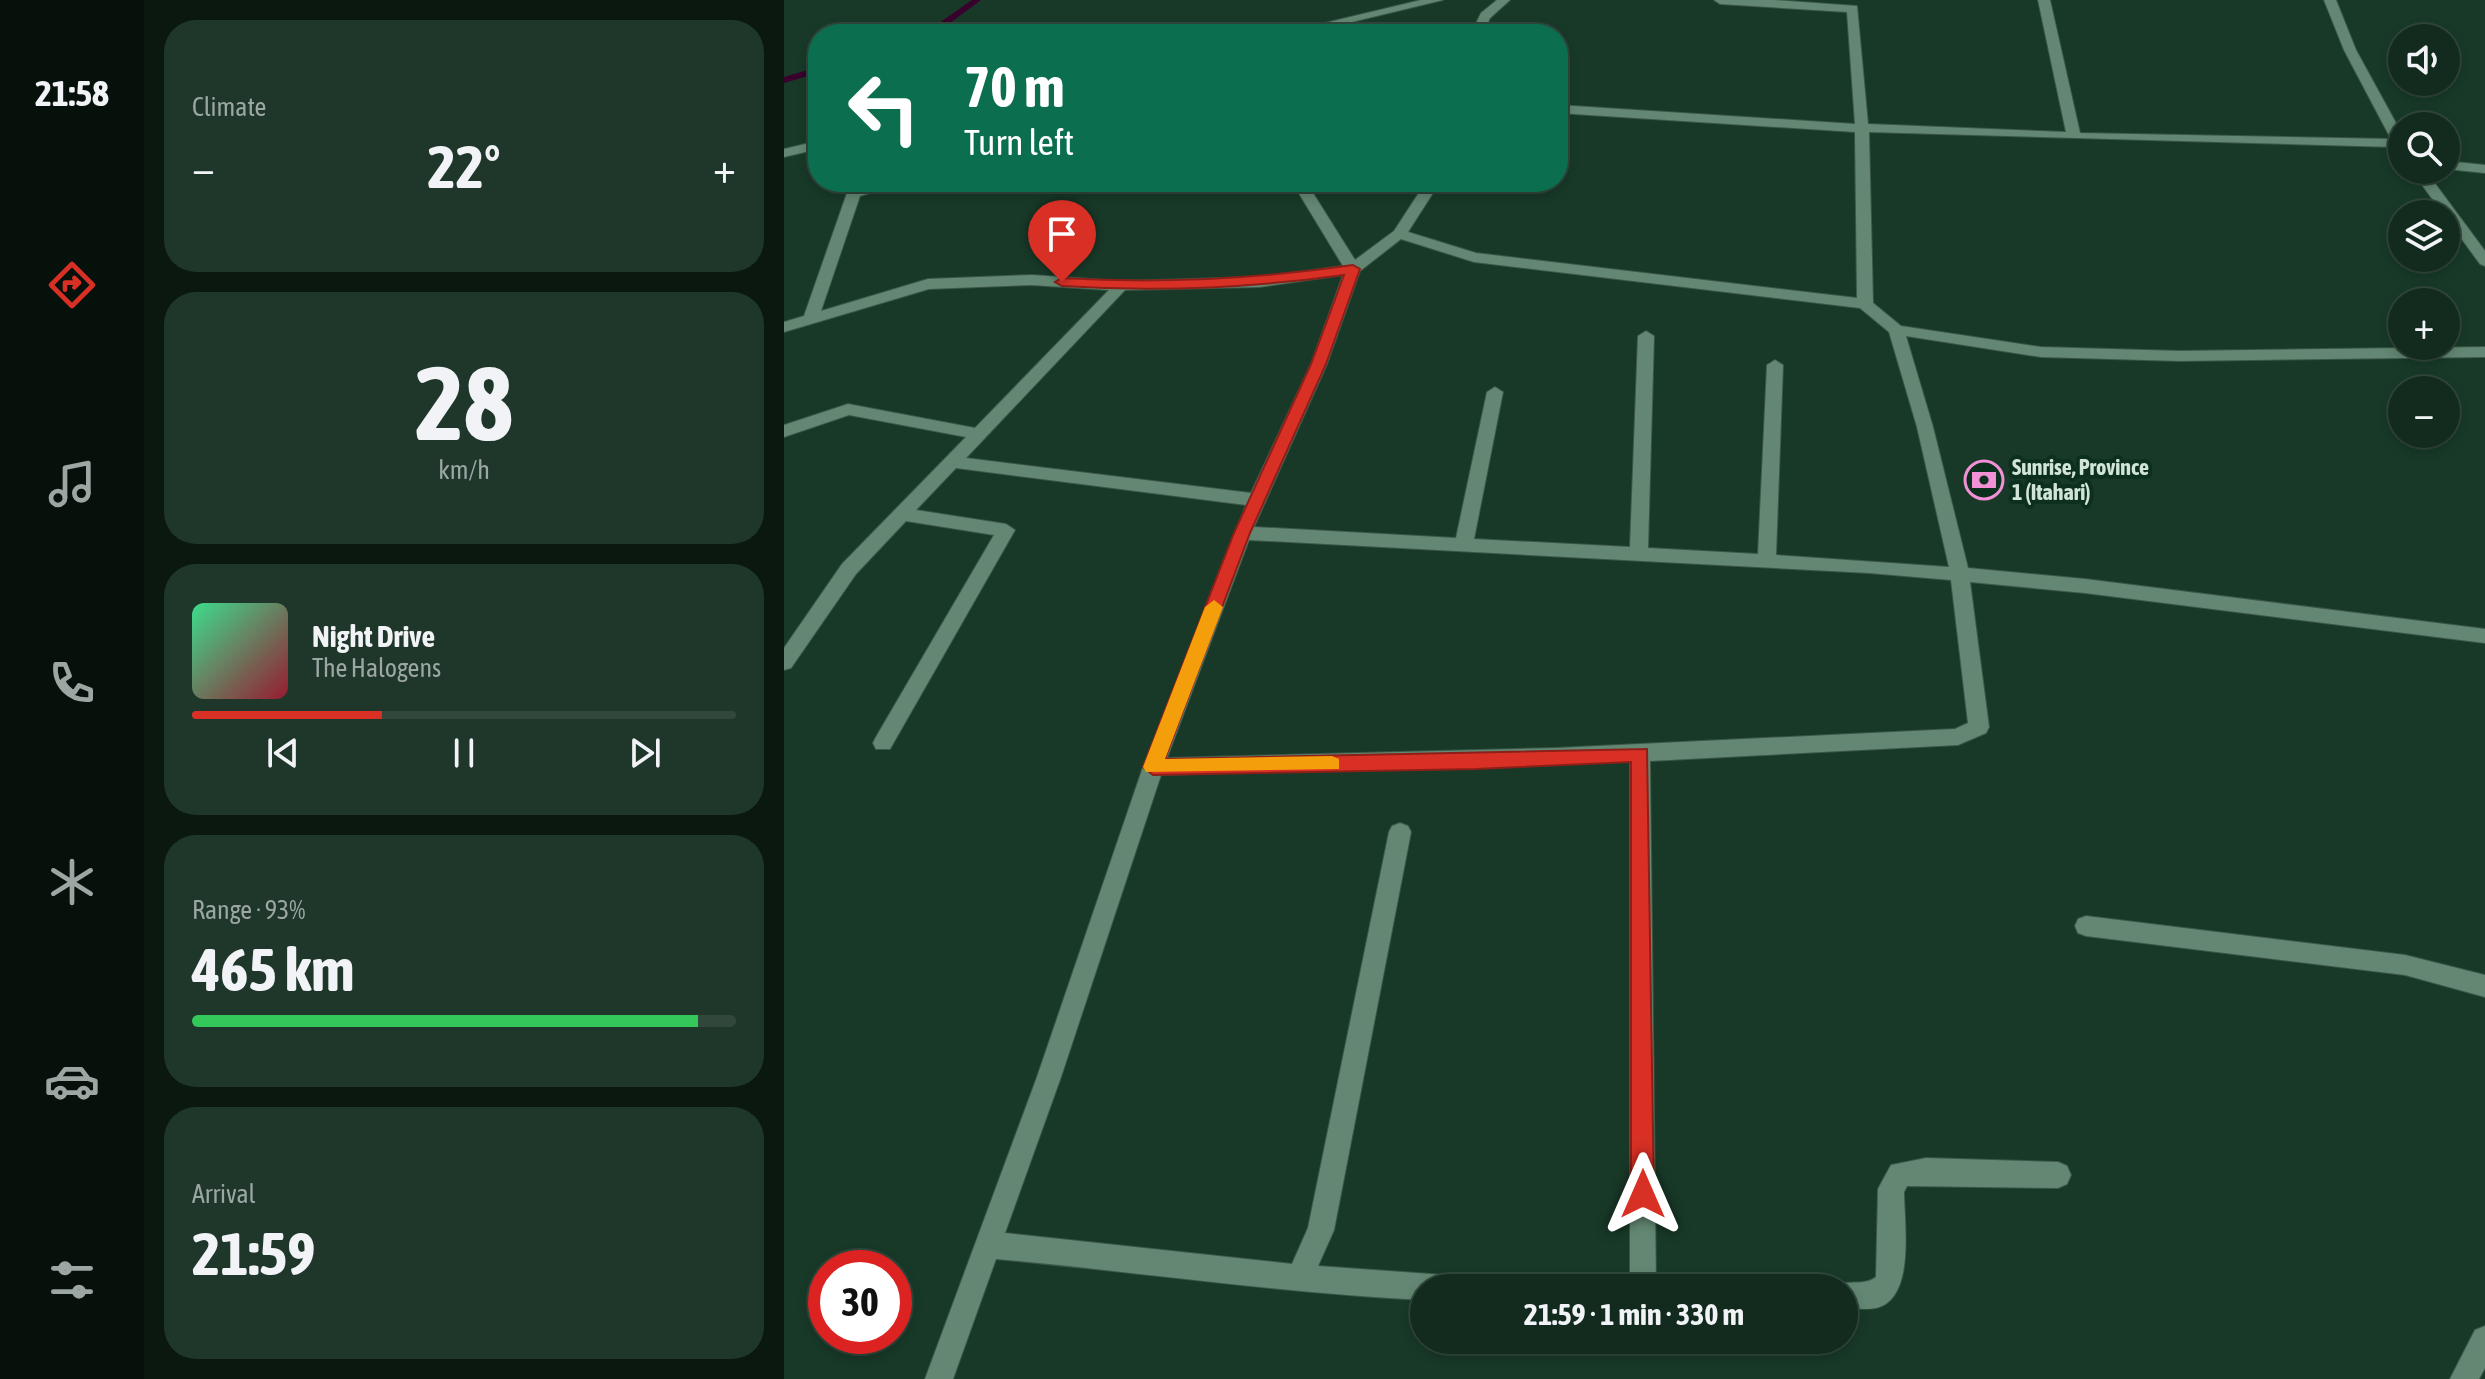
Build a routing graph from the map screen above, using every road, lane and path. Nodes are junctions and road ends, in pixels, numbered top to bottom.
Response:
1 (1437, 0) edge
2 (1502, 0) edge
3 (1720, 0) edge
4 (2044, 0) edge
5 (2330, 0) edge
6 (1853, 4) edge
7 (1330, 24) edge
8 (1481, 24) edge
9 (1568, 110) edge
10 (2388, 121) edge
11 (1862, 129) junction
12 (2074, 136) junction
13 (2388, 145) edge
14 (808, 147) edge
15 (784, 153) edge
16 (2460, 166) edge
17 (2485, 169) edge
18 (2428, 184) edge
19 (858, 192) edge
20 (1305, 192) edge
21 (1426, 192) edge
22 (1399, 234) junction
23 (2485, 261) edge
24 (1353, 269) junction
25 (1121, 286) junction
26 (1865, 304) junction
27 (811, 318) junction
28 (784, 327) edge
29 (1896, 330) junction
30 (1646, 336) dead end
31 (2485, 352) edge
32 (1775, 365) dead end
33 (1495, 392) dead end
34 (784, 431) edge
35 (977, 434) junction
36 (951, 462) junction
37 (1257, 500) junction
38 (901, 514) junction
39 (1242, 533) junction
40 (1464, 543) junction
41 (1639, 552) junction
42 (1767, 559) junction
43 (1960, 574) junction
44 (2485, 636) edge
45 (784, 663) edge
46 (883, 743) dead end
47 (1640, 754) junction
48 (1153, 767) junction
49 (1400, 832) dead end
50 (2086, 926) dead end
51 (2485, 986) edge
52 (2058, 1175) dead end
53 (988, 1245) junction
54 (1643, 1274) edge
55 (1299, 1279) junction
56 (1410, 1286) edge
57 (1858, 1295) edge
58 (2485, 1340) edge
59 (939, 1379) edge
60 (2464, 1379) edge

1 - 7 street
2 - 8 street
3 - 6 street
4 - 12 street
5 - 10 street
6 - 11 street
9 - 11 street
11 - 12 street
11 - 26 street
12 - 13 street
14 - 15 street
16 - 17 street
18 - 23 street
19 - 27 street
20 - 24 street
21 - 22 street
22 - 24 street
22 - 26 street
24 - 25 street
24 - 37 street
25 - 27 street
25 - 35 street
26 - 29 street
27 - 28 street
29 - 31 street
29 - 43 street
30 - 41 street
32 - 42 street
33 - 40 street
34 - 35 street
35 - 36 street
36 - 37 street
36 - 38 street
37 - 39 street
38 - 45 street
38 - 46 street
39 - 40 street
39 - 48 street
40 - 41 street
41 - 42 street
42 - 43 street
43 - 44 street
43 - 47 street
47 - 48 street
47 - 54 street
48 - 53 street
49 - 55 street
50 - 51 street
52 - 57 street
53 - 55 street
53 - 59 street
55 - 56 street
58 - 60 street

